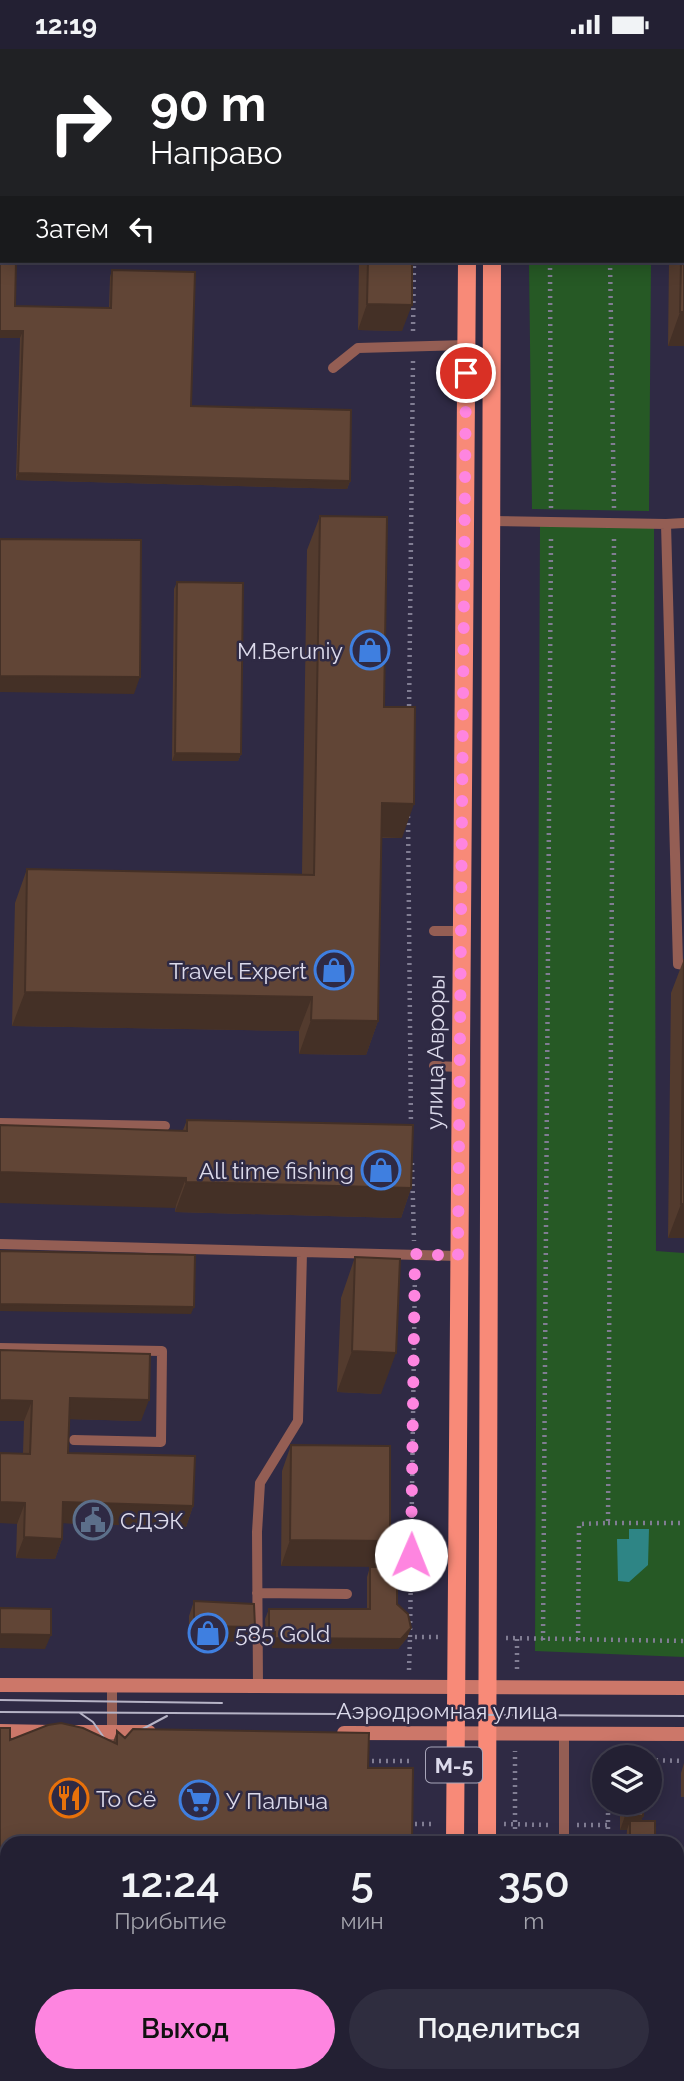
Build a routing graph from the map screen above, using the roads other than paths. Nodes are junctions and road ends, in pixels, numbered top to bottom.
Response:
1 (467, 263) edge
2 (492, 263) edge
3 (466, 345) junction
4 (333, 368) dead end
5 (491, 521) junction
6 (684, 523) edge
7 (666, 524) junction
8 (434, 931) dead end
9 (461, 931) junction
10 (684, 965) edge
11 (434, 1066) dead end
12 (460, 1067) junction
13 (0, 1123) edge
14 (165, 1126) dead end
15 (0, 1244) edge
16 (302, 1252) junction
17 (458, 1256) junction
18 (0, 1348) edge
19 (74, 1440) dead end
20 (257, 1593) junction
21 (347, 1594) dead end
22 (244, 1606) edge
23 (257, 1606) junction
24 (0, 1685) edge
25 (112, 1685) junction
26 (258, 1686) junction
27 (454, 1687) junction
28 (486, 1687) junction
29 (684, 1688) edge
30 (0, 1731) edge
31 (112, 1732) junction
32 (164, 1733) edge
33 (327, 1733) edge
34 (454, 1733) junction
35 (564, 1733) junction
36 (487, 1734) junction
37 (684, 1734) edge
38 (112, 1765) edge
39 (455, 1836) edge
40 (487, 1836) edge
41 (564, 1836) edge

1 - 3 main road, улица Авроры / М-5
2 - 5 main road, М-5
3 - 4 lane
3 - 9 main road, улица Авроры / М-5
5 - 7 lane
5 - 28 main road, М-5
6 - 7 lane
7 - 10 lane
8 - 9 lane
9 - 12 main road, улица Авроры / М-5
11 - 12 lane
12 - 17 main road, улица Авроры / М-5
13 - 14 lane
15 - 16 lane
16 - 17 lane
16 - 20 lane
17 - 27 main road, улица Авроры / М-5
18 - 19 lane
20 - 21 lane
20 - 23 lane
22 - 23 lane
23 - 26 lane
24 - 25 main road, Аэродромная улица
25 - 26 main road, Аэродромная улица
25 - 31 lane
26 - 27 main road, Аэродромная улица
27 - 28 main road, Аэродромная улица
27 - 34 main road, улица Авроры / М-5
28 - 29 main road, Аэродромная улица
28 - 36 main road, М-5
30 - 31 main road
31 - 32 main road
31 - 38 lane
33 - 34 main road, Аэродромная улица
34 - 36 main road, Аэродромная улица
34 - 39 main road, улица Авроры / М-5
35 - 36 main road, Аэродромная улица
35 - 37 main road, Аэродромная улица
35 - 41 lane
36 - 40 main road, М-5

